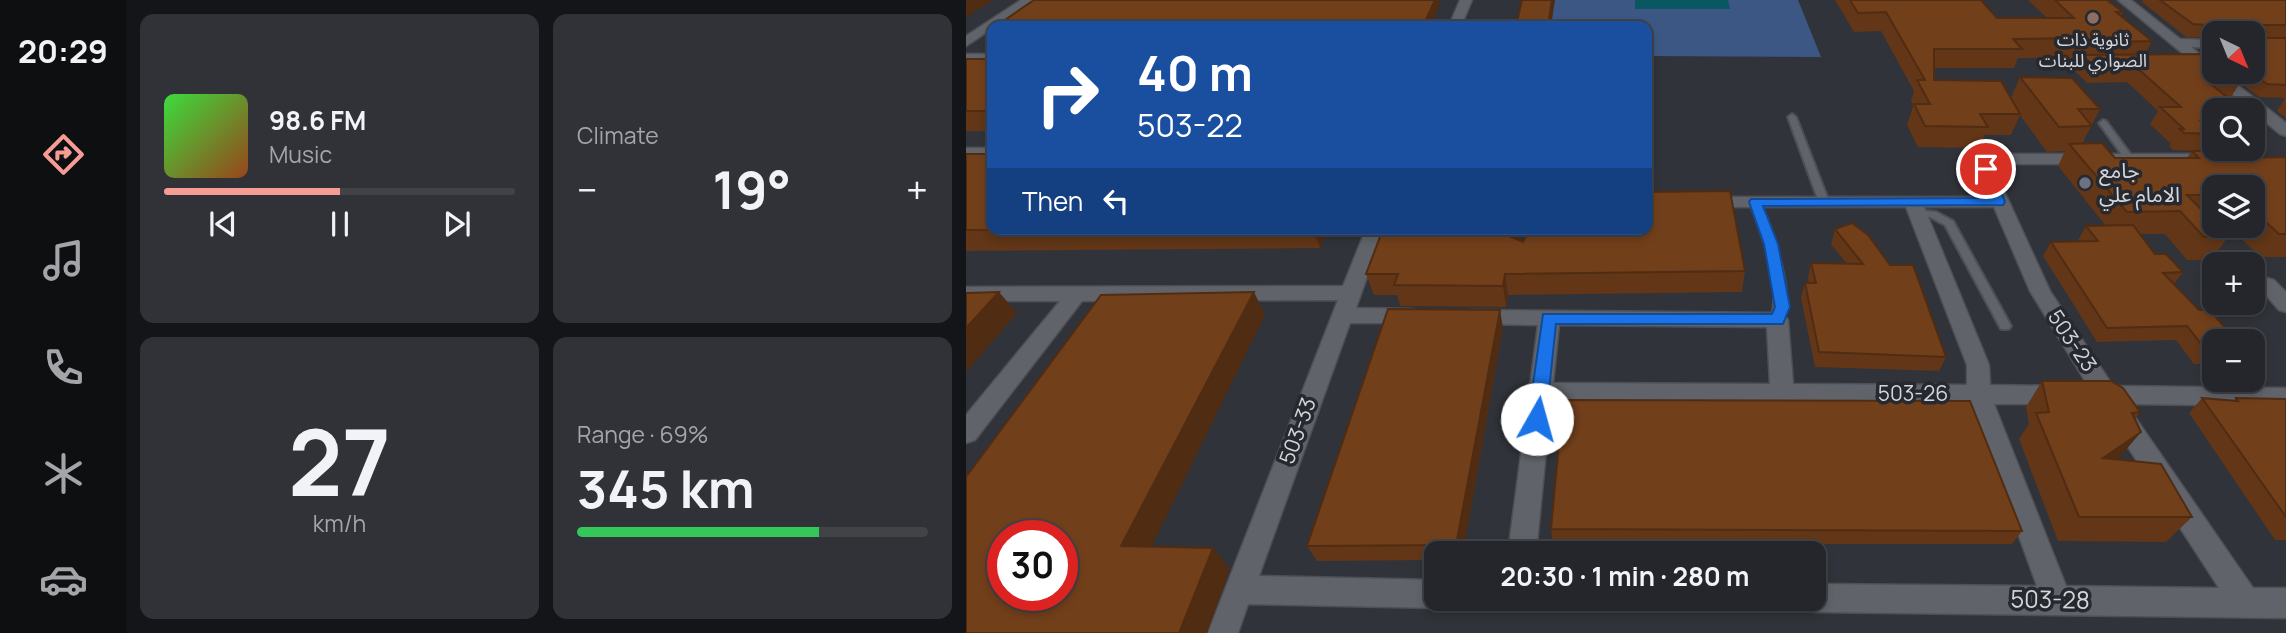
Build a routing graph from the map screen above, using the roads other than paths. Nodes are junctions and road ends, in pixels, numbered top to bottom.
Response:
1 (1029, 0) edge
2 (1466, 0) edge
3 (2123, 0) edge
4 (998, 21) edge
5 (1457, 21) edge
6 (987, 28) edge
7 (966, 42) edge
8 (2177, 43) junction
9 (2202, 44) edge
10 (966, 58) edge
11 (987, 58) edge
12 (2071, 66) dead end
13 (2097, 66) edge
14 (2244, 98) edge
15 (2265, 104) edge
16 (2275, 104) dead end
17 (2265, 114) edge
18 (1792, 117) dead end
19 (2103, 122) dead end
20 (2286, 131) edge
21 (966, 153) edge
22 (987, 153) edge
23 (2128, 157) junction
24 (2202, 158) edge
25 (1652, 202) edge
26 (1755, 202) junction
27 (1824, 202) junction
28 (1999, 202) junction
29 (1916, 207) junction
30 (1373, 235) edge
31 (2267, 285) dead end
32 (1077, 293) junction
33 (966, 294) edge
34 (1345, 304) junction
35 (2286, 305) edge
36 (1549, 318) junction
37 (1777, 320) junction
38 (2005, 326) dead end
39 (1540, 392) junction
40 (1783, 394) junction
41 (1979, 395) junction
42 (2108, 395) junction
43 (2286, 397) edge
44 (966, 433) edge
45 (1523, 541) edge
46 (1239, 590) junction
47 (1424, 594) edge
48 (1826, 598) edge
49 (2057, 600) junction
50 (2245, 602) junction
51 (2286, 603) edge
52 (1223, 633) edge

1 - 4 street
2 - 5 street
3 - 8 street
6 - 7 street
8 - 9 street
8 - 14 street
10 - 11 street
12 - 13 lane
15 - 16 street
17 - 20 street
18 - 27 lane
19 - 23 lane
21 - 22 street
23 - 24 street
23 - 28 street, 503-23
25 - 26 street
26 - 27 street
26 - 37 lane
27 - 29 street
28 - 29 street
28 - 42 street, 503-23
29 - 38 lane
29 - 41 street
30 - 34 street, 503-33
31 - 35 street
32 - 33 street
32 - 34 street
32 - 44 street
34 - 36 street
34 - 46 street, 503-33
36 - 37 street
36 - 39 street
37 - 40 street
39 - 40 street, 503-26
39 - 45 street
40 - 41 street, 503-26
41 - 42 street, 503-26
41 - 49 street
42 - 43 street, 503-26
42 - 50 street, 503-23
46 - 47 street
46 - 52 street, 503-33
48 - 49 street, 503-28
49 - 50 street, 503-28
50 - 51 street, 503-28

